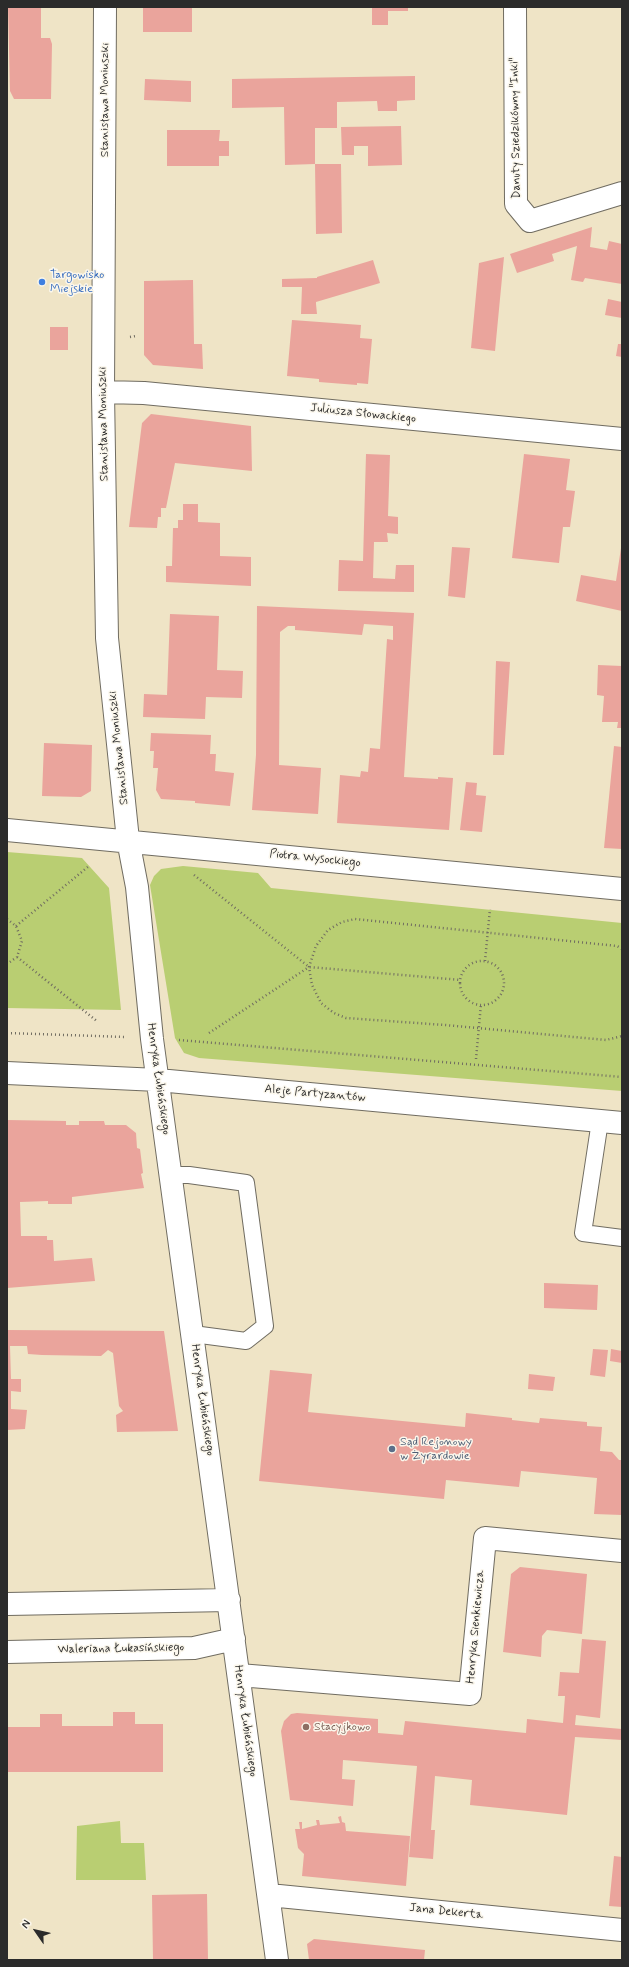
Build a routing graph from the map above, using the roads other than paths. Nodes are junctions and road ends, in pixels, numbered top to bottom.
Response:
1 (105, 7) edge
2 (515, 7) edge
3 (622, 193) edge
4 (103, 392) junction
5 (622, 440) edge
6 (7, 830) edge
7 (128, 840) junction
8 (622, 889) edge
9 (7, 1073) edge
10 (158, 1080) junction
11 (600, 1121) junction
12 (622, 1123) edge
13 (171, 1175) junction
14 (622, 1238) edge
15 (193, 1334) junction
16 (622, 1551) edge
17 (229, 1600) junction
18 (7, 1604) edge
19 (234, 1639) junction
20 (7, 1652) edge
21 (239, 1675) junction
22 (270, 1895) junction
23 (622, 1930) edge
24 (277, 1960) edge

1 - 4 street, Stanisława Moniuszki
2 - 3 street, Danuty Sziedzikówny "Inki"
4 - 5 street, Juliusza Słowackiego
4 - 7 street, Stanisława Moniuszki
6 - 7 street, Piotra Wysockiego
7 - 8 street, Piotra Wysockiego
7 - 10 street, Henryka Łubieńskiego
9 - 10 street, Aleje Partyzantów
10 - 11 street, Aleje Partyzantów
10 - 13 street, Henryka Łubieńskiego
11 - 12 street, Aleje Partyzantów
11 - 14 lane
13 - 15 street, Henryka Łubieńskiego
13 - 15 lane
15 - 17 street, Henryka Łubieńskiego
16 - 21 street, Henryka Sienkiewicza
17 - 18 street
17 - 19 street, Henryka Łubieńskiego
19 - 20 street, Waleriana Łukasińskiego
19 - 21 street, Henryka Łubieńskiego
21 - 22 street, Henryka Łubieńskiego
22 - 23 street, Jana Dekerta
22 - 24 street, Henryka Łubieńskiego

